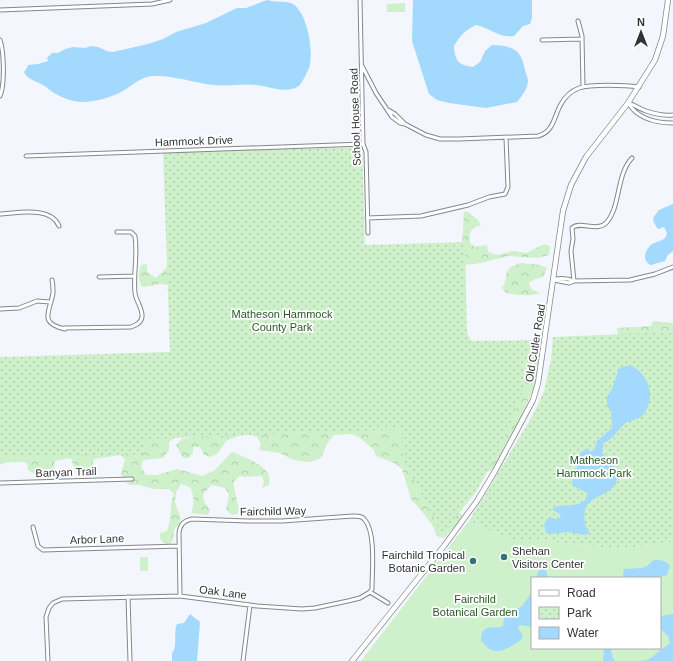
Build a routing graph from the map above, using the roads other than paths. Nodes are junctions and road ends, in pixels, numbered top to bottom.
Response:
1 (170, 0) edge
2 (360, 0) edge
3 (668, 0) edge
4 (0, 10) edge
5 (578, 21) dead end
6 (582, 39) junction
7 (0, 40) edge
8 (542, 40) dead end
9 (362, 66) junction
10 (583, 87) junction
11 (639, 87) junction
12 (0, 96) edge
13 (628, 103) junction
14 (672, 115) edge
15 (671, 123) edge
16 (506, 138) junction
17 (363, 144) junction
18 (26, 156) dead end
19 (632, 158) dead end
20 (0, 214) edge
21 (368, 218) junction
22 (59, 226) dead end
23 (117, 232) dead end
24 (368, 233) dead end
25 (673, 267) edge
26 (135, 276) junction
27 (99, 277) dead end
28 (52, 280) dead end
29 (554, 280) junction
30 (574, 281) junction
31 (50, 302) junction
32 (0, 309) edge
33 (132, 479) dead end
34 (0, 483) edge
35 (32, 527) dead end
36 (179, 546) junction
37 (370, 592) junction
38 (180, 596) junction
39 (128, 597) junction
40 (388, 604) dead end
41 (250, 605) junction
42 (48, 661) edge
43 (130, 661) edge
44 (243, 661) edge
45 (352, 661) edge

1 - 4 street
2 - 9 street, School House Road
3 - 11 main road, Old Cutler Road
5 - 6 street
6 - 8 street
6 - 10 street
7 - 12 street
9 - 16 street
9 - 17 street, School House Road
10 - 11 street
10 - 16 street
11 - 13 main road, Old Cutler Road
13 - 14 street
13 - 15 street
13 - 29 main road, Old Cutler Road
14 - 15 street
16 - 21 street
17 - 18 street, Hammock Drive
17 - 21 street, School House Road
19 - 30 street
20 - 22 street
21 - 24 street, School House Road
23 - 26 street
25 - 30 street
26 - 27 street
26 - 31 street
28 - 31 street
29 - 30 street
29 - 45 main road, Old Cutler Road
31 - 32 street
33 - 34 street, Banyan Trail
35 - 36 street, Arbor Lane
36 - 37 street, Fairchild Way
36 - 38 street
37 - 40 street
37 - 41 street, Oak Lane
38 - 39 street, Oak Lane
38 - 41 street, Oak Lane
39 - 42 street, Oak Lane
39 - 43 street
41 - 44 street

